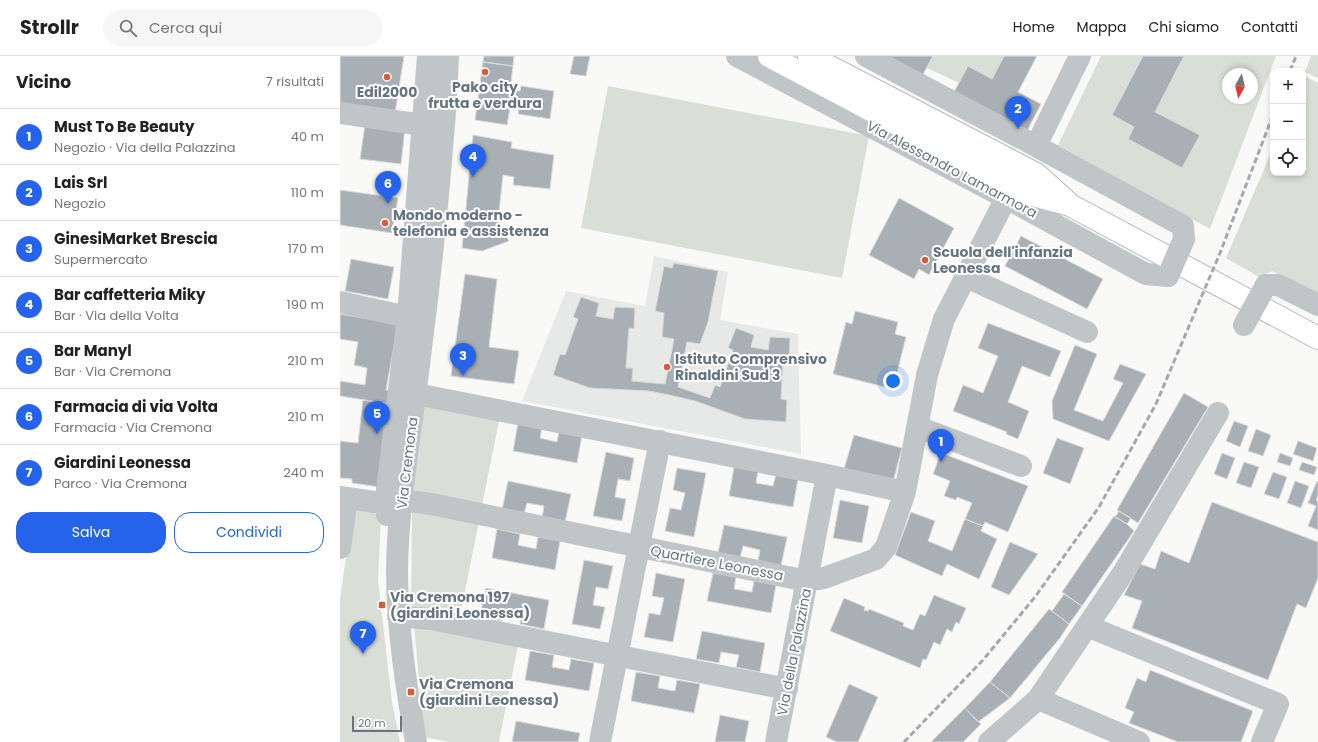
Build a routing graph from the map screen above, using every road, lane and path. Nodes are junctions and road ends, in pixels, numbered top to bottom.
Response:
1 (428, 56) edge
2 (448, 56) edge
3 (737, 56) edge
4 (769, 56) edge
5 (809, 56) edge
6 (866, 56) edge
7 (1080, 56) edge
8 (340, 113) edge
9 (423, 124) junction
10 (444, 124) junction
11 (1036, 146) junction
12 (1006, 198) junction
13 (1070, 205) junction
14 (966, 277) junction
15 (340, 302) edge
16 (1318, 306) edge
17 (416, 316) junction
18 (1244, 325) dead end
19 (1087, 332) dead end
20 (1318, 338) edge
21 (416, 394) junction
22 (1218, 413) dead end
23 (918, 427) junction
24 (660, 441) junction
25 (1021, 466) dead end
26 (827, 475) junction
27 (905, 492) junction
28 (344, 497) edge
29 (394, 501) junction
30 (639, 547) junction
31 (340, 548) edge
32 (807, 581) junction
33 (398, 616) junction
34 (1087, 626) junction
35 (617, 655) junction
36 (787, 689) junction
37 (1038, 698) junction
38 (416, 742) edge
39 (600, 742) edge
40 (776, 742) edge
41 (989, 742) edge
42 (1138, 742) edge
43 (1262, 742) edge

1 - 9 street
2 - 10 street, Via Cremona
3 - 12 street, Via Alessandro Lamarmora
4 - 13 main road, Via Alessandro Lamarmora
5 - 13 main road, Via Alessandro Lamarmora
6 - 11 street
7 - 11 street
8 - 9 street
9 - 10 street
9 - 17 street
10 - 17 street, Via Cremona
11 - 12 street, Via Alessandro Lamarmora, bridge
12 - 14 street, Via della Palazzina
13 - 20 main road, Via Alessandro Lamarmora
14 - 19 street
14 - 23 street, Via della Palazzina
15 - 17 street
16 - 18 street, bridge
17 - 21 street, Via Cremona
17 - 29 street
21 - 24 street
21 - 29 street, Via Cremona
22 - 34 street
23 - 25 street
23 - 27 street, Via della Palazzina
24 - 26 street
24 - 30 street, Quartiere Leonessa
26 - 27 street
26 - 32 street
27 - 32 street, Via della Palazzina
28 - 29 street, Quartiere Leonessa
28 - 31 street
29 - 30 street, Quartiere Leonessa
29 - 33 street, Via Cremona
30 - 32 street, Quartiere Leonessa
30 - 35 street, Quartiere Leonessa
32 - 36 street, Via della Palazzina
33 - 35 street
33 - 38 street, Via Cremona
34 - 37 street
34 - 43 street
35 - 36 street
35 - 39 street, Quartiere Leonessa
36 - 40 street, Via della Palazzina
37 - 41 street
37 - 42 street

